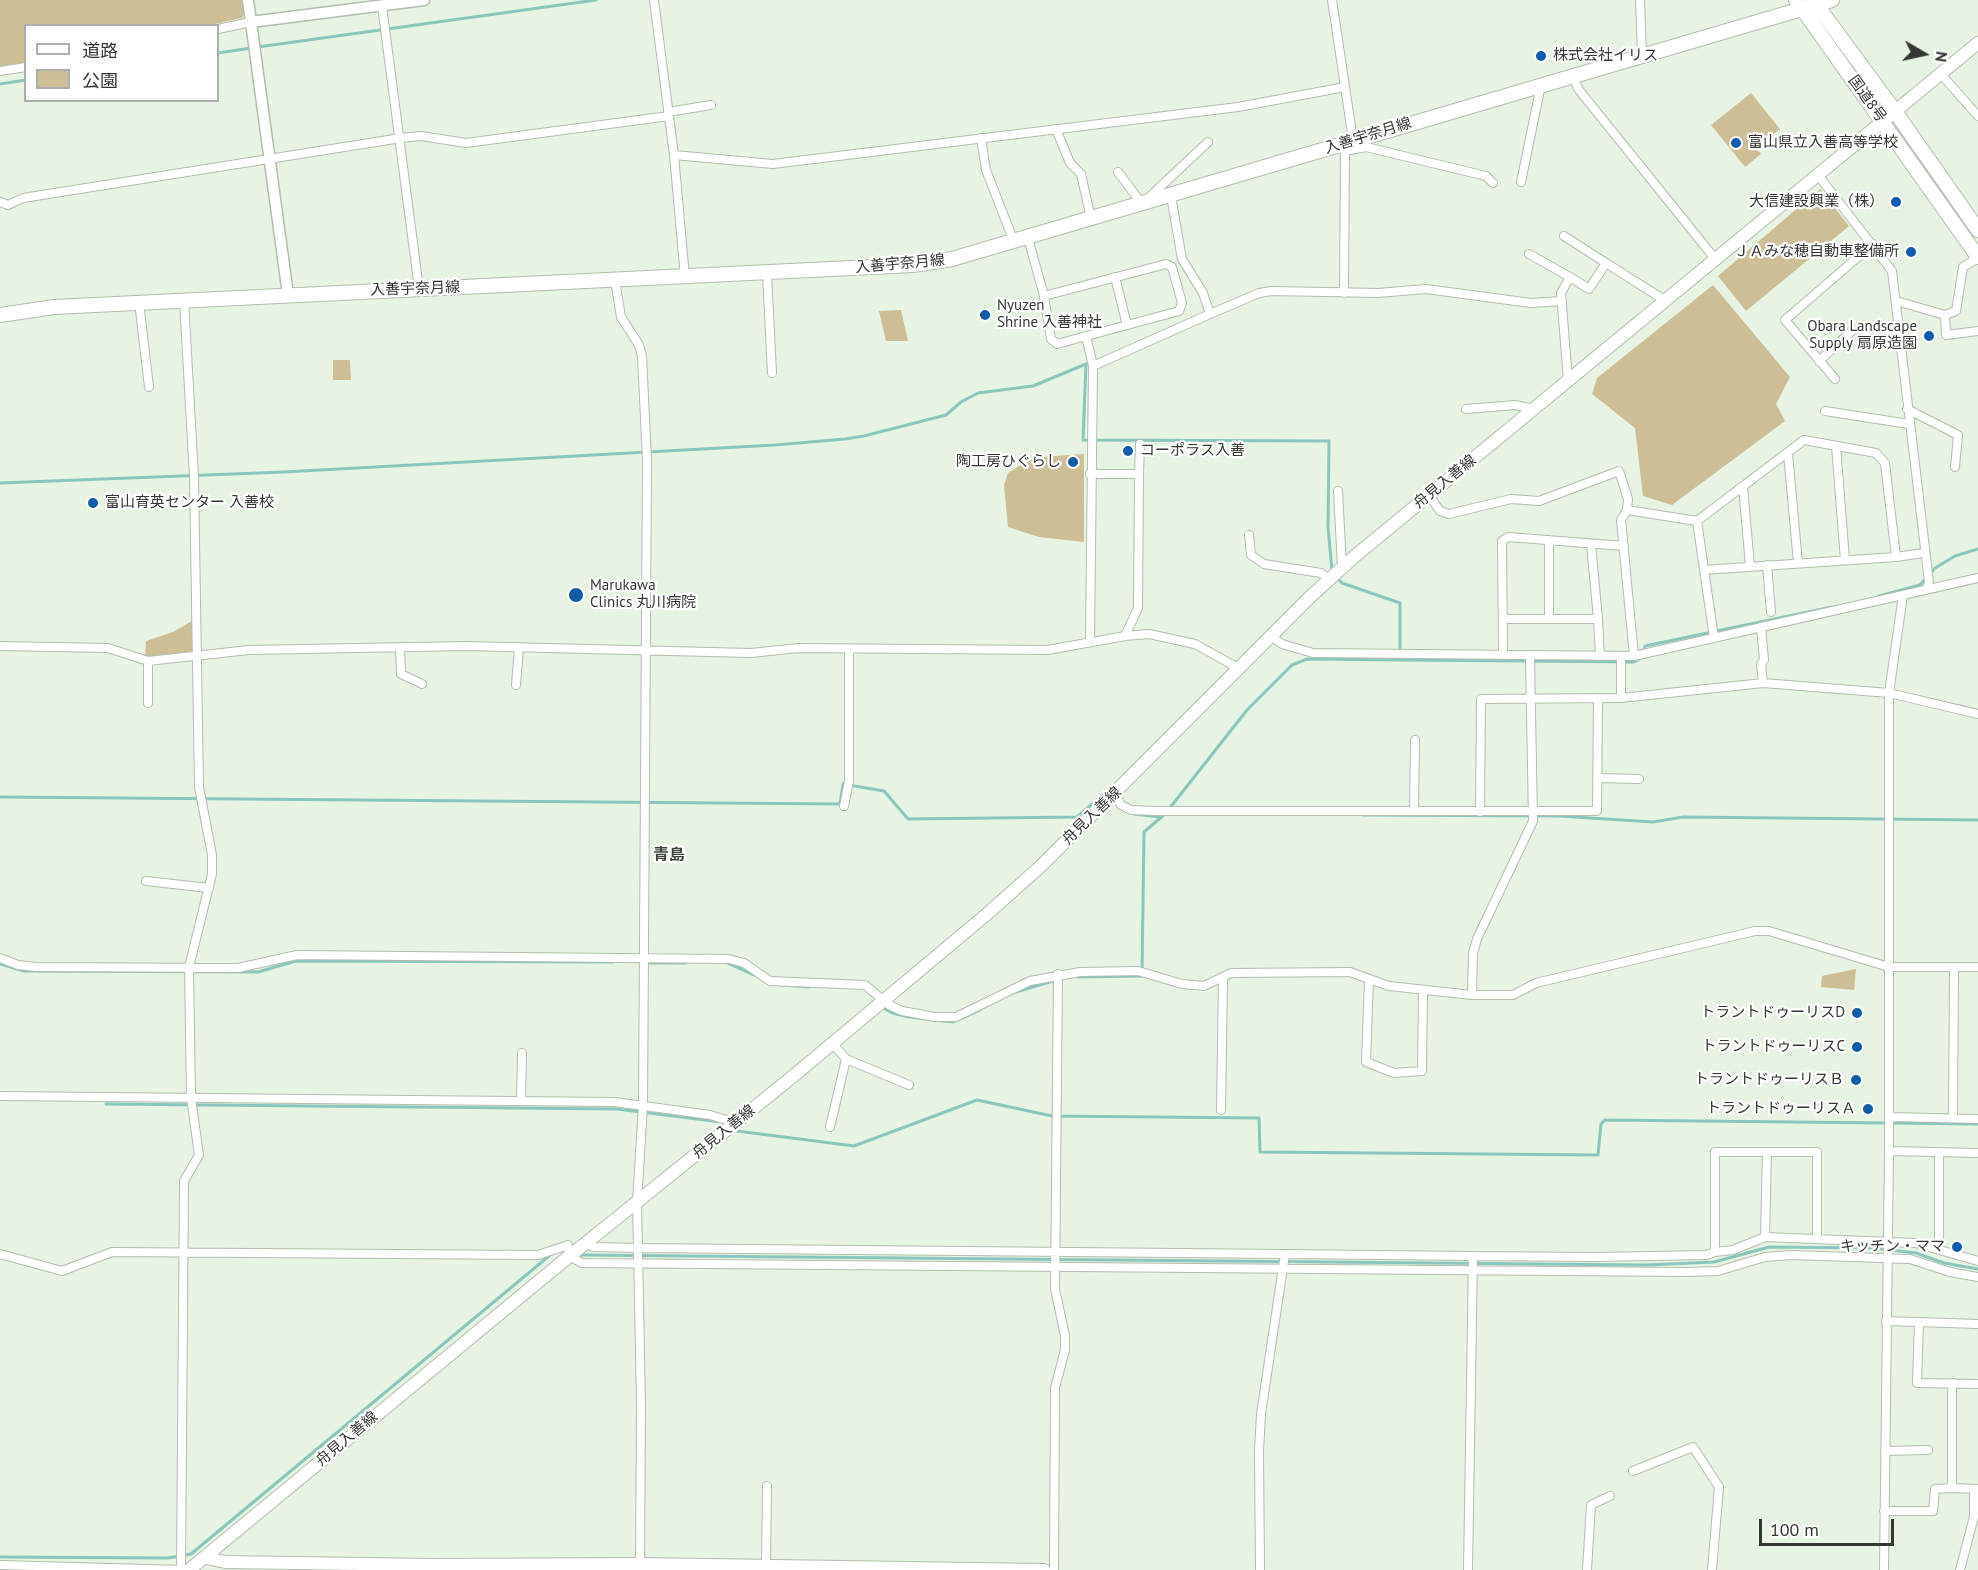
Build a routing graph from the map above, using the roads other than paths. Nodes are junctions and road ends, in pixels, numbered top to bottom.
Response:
1 (248, 0) edge
2 (424, 0) edge
3 (654, 0) edge
4 (1332, 0) edge
5 (1640, 0) edge
6 (1832, 0) edge
7 (381, 3) edge
8 (1806, 3) edge
9 (251, 22) junction
10 (219, 28) edge
11 (1978, 43) edge
12 (1642, 54) junction
13 (24, 67) edge
14 (0, 71) edge
15 (1940, 73) junction
16 (1572, 75) junction
17 (1541, 84) junction
18 (1345, 87) junction
19 (711, 105) dead end
20 (1894, 110) junction
21 (668, 114) junction
22 (1978, 116) edge
23 (1882, 120) junction
24 (1056, 129) junction
25 (401, 138) junction
26 (981, 138) junction
27 (1208, 142) dead end
28 (1347, 144) junction
29 (674, 155) junction
30 (270, 160) junction
31 (1118, 172) dead end
32 (1818, 175) junction
33 (1521, 182) dead end
34 (1493, 183) dead end
35 (1171, 196) junction
36 (0, 202) edge
37 (1142, 204) junction
38 (1091, 219) junction
39 (1978, 230) edge
40 (1564, 236) dead end
41 (1028, 238) junction
42 (1014, 242) junction
43 (1873, 244) junction
44 (1529, 254) dead end
45 (1978, 258) edge
46 (1716, 260) junction
47 (1606, 263) junction
48 (767, 273) junction
49 (685, 277) junction
50 (1115, 277) junction
51 (1570, 277) junction
52 (615, 280) junction
53 (420, 289) junction
54 (1344, 293) junction
55 (288, 295) junction
56 (1044, 296) junction
57 (184, 300) junction
58 (1666, 301) junction
59 (1896, 301) junction
60 (139, 302) junction
61 (1562, 302) junction
62 (1210, 314) junction
63 (0, 315) edge
64 (1945, 315) junction
65 (1126, 325) junction
66 (1853, 330) dead end
67 (1978, 331) edge
68 (1086, 336) junction
69 (1819, 361) junction
70 (1093, 366) junction
71 (772, 373) dead end
72 (1834, 379) dead end
73 (1568, 381) junction
74 (149, 387) dead end
75 (1466, 409) dead end
76 (1534, 409) junction
77 (1907, 409) junction
78 (1825, 411) dead end
79 (1909, 424) junction
80 (1140, 444) dead end
81 (1836, 446) junction
82 (1788, 454) junction
83 (1955, 467) dead end
84 (1090, 474) junction
85 (1139, 474) junction
86 (1743, 488) junction
87 (1338, 491) dead end
88 (1429, 495) junction
89 (1627, 510) junction
90 (1697, 521) junction
91 (1249, 535) dead end
92 (1549, 540) junction
93 (1591, 544) junction
94 (1624, 546) junction
95 (1923, 553) junction
96 (1896, 557) junction
97 (1845, 560) junction
98 (1797, 563) junction
99 (1767, 565) junction
100 (1750, 566) junction
101 (1342, 567) junction
102 (1704, 570) junction
103 (1978, 578) edge
104 (1329, 579) junction
105 (1927, 590) junction
106 (1903, 596) junction
107 (1771, 612) dead end
108 (1503, 619) junction
109 (1549, 619) junction
110 (1598, 619) junction
111 (1761, 627) junction
112 (1125, 636) junction
113 (1271, 636) junction
114 (1714, 638) junction
115 (1090, 641) junction
116 (0, 646) edge
117 (519, 647) junction
118 (400, 648) junction
119 (849, 648) junction
120 (647, 650) junction
121 (197, 655) junction
122 (1503, 655) junction
123 (1530, 656) junction
124 (1600, 656) junction
125 (1621, 656) junction
126 (1634, 656) junction
127 (148, 661) junction
128 (1240, 669) junction
129 (1763, 683) junction
130 (422, 684) dead end
131 (516, 686) dead end
132 (1889, 693) junction
133 (1532, 698) junction
134 (1598, 698) junction
135 (1620, 698) junction
136 (148, 703) dead end
137 (1978, 714) edge
138 (1415, 740) dead end
139 (1597, 778) junction
140 (1639, 779) dead end
141 (1115, 794) junction
142 (844, 806) dead end
143 (1414, 811) junction
144 (1480, 812) junction
145 (1533, 812) junction
146 (146, 881) dead end
147 (209, 888) junction
148 (0, 958) edge
149 (643, 958) junction
150 (189, 967) junction
151 (1889, 967) junction
152 (1954, 967) junction
153 (1978, 967) edge
154 (1058, 974) junction
155 (1223, 978) junction
156 (1369, 979) junction
157 (1423, 990) junction
158 (1472, 995) junction
159 (884, 1000) junction
160 (832, 1043) junction
161 (522, 1053) dead end
162 (846, 1059) junction
163 (909, 1085) dead end
164 (0, 1096) edge
165 (191, 1098) junction
166 (521, 1101) junction
167 (643, 1106) junction
168 (1221, 1110) dead end
169 (1889, 1118) junction
170 (1953, 1118) junction
171 (1978, 1119) edge
172 (736, 1123) junction
173 (830, 1127) dead end
174 (1889, 1151) junction
175 (1767, 1152) junction
176 (1939, 1152) junction
177 (1978, 1153) edge
178 (638, 1202) junction
179 (1817, 1237) junction
180 (1765, 1238) junction
181 (1886, 1239) junction
182 (586, 1242) junction
183 (1939, 1250) junction
184 (184, 1252) junction
185 (1715, 1252) junction
186 (1056, 1253) junction
187 (0, 1254) edge
188 (1285, 1254) junction
189 (569, 1256) junction
190 (638, 1256) junction
191 (1473, 1256) junction
192 (1886, 1258) junction
193 (1978, 1261) edge
194 (1055, 1268) junction
195 (1284, 1269) junction
196 (1472, 1271) junction
197 (1978, 1276) edge
198 (1886, 1321) junction
199 (1919, 1322) junction
200 (1978, 1323) edge
201 (1952, 1383) junction
202 (1978, 1384) edge
203 (1928, 1450) dead end
204 (1885, 1451) junction
205 (1633, 1471) dead end
206 (767, 1486) dead end
207 (1952, 1488) junction
208 (1976, 1489) edge
209 (1610, 1496) dead end
210 (1884, 1511) junction
211 (206, 1558) junction
212 (0, 1565) edge
213 (225, 1566) edge
214 (766, 1566) junction
215 (640, 1567) edge
216 (183, 1570) edge
217 (189, 1570) edge
218 (1044, 1570) edge
219 (1054, 1570) edge
220 (1260, 1570) edge
221 (1468, 1570) edge
222 (1587, 1570) edge
223 (1712, 1570) edge
224 (1884, 1570) edge
225 (1960, 1570) edge

1 - 9 street
2 - 7 street
3 - 21 street
4 - 18 street
5 - 12 street
6 - 8 main road, 入善宇奈月線
7 - 9 street
7 - 25 street
8 - 12 main road, 入善宇奈月線
8 - 20 main road, 国道8号
8 - 23 main road, 国道8号
9 - 10 street
9 - 30 street
11 - 15 main road, 舟見入善線
12 - 16 main road, 入善宇奈月線
13 - 14 street
15 - 20 main road, 舟見入善線
15 - 22 street
16 - 17 main road, 入善宇奈月線
16 - 46 street
17 - 28 main road, 入善宇奈月線
17 - 33 street
18 - 24 street
18 - 28 street
19 - 21 street
20 - 23 main road, 舟見入善線
20 - 39 main road, 国道8号
21 - 25 street
21 - 29 street
23 - 32 main road, 舟見入善線
23 - 45 main road, 国道8号
24 - 26 street
24 - 38 street
25 - 30 street
25 - 53 street
26 - 29 street
26 - 42 street
27 - 37 street
28 - 34 street
28 - 35 main road, 入善宇奈月線
28 - 54 street
29 - 49 street
30 - 36 street
30 - 55 street
31 - 37 street
32 - 43 street
32 - 46 main road, 舟見入善線
35 - 37 main road, 入善宇奈月線
35 - 62 street
37 - 38 main road, 入善宇奈月線
38 - 41 main road, 入善宇奈月線
40 - 47 street
41 - 42 main road, 入善宇奈月線
41 - 56 street
42 - 48 main road, 入善宇奈月線
43 - 59 street
43 - 69 street
44 - 51 street
45 - 64 street
46 - 58 main road, 舟見入善線
47 - 51 street
47 - 58 street
48 - 49 main road, 入善宇奈月線
48 - 71 street
49 - 52 main road, 入善宇奈月線
50 - 56 street
50 - 65 street
50 - 65 street
51 - 61 street
52 - 53 main road, 入善宇奈月線
52 - 120 street
53 - 55 main road, 入善宇奈月線
54 - 61 street
54 - 62 street
55 - 57 main road, 入善宇奈月線
56 - 68 street
57 - 60 main road, 入善宇奈月線
57 - 121 street
58 - 73 main road, 舟見入善線
59 - 64 street
59 - 77 street
60 - 63 main road, 入善宇奈月線
60 - 74 street
61 - 73 street
62 - 70 street
64 - 67 street
65 - 68 street
66 - 69 street
68 - 70 street
69 - 72 street
70 - 84 street
73 - 76 main road, 舟見入善線
75 - 76 street
76 - 88 main road, 舟見入善線
77 - 79 street
77 - 83 street
78 - 79 street
79 - 95 street
80 - 85 street
81 - 82 street
81 - 96 street
81 - 97 street
82 - 86 street
82 - 98 street
84 - 85 street
84 - 115 street
85 - 112 street
86 - 90 street
86 - 100 street
87 - 101 street
88 - 89 street
88 - 101 main road, 舟見入善線
89 - 90 street
89 - 94 street
90 - 102 street
91 - 104 street
92 - 93 street
92 - 108 street
92 - 109 street
93 - 94 street
93 - 110 street
94 - 126 street
95 - 96 street
95 - 105 street
96 - 97 street
97 - 98 street
98 - 99 street
99 - 100 street
99 - 107 street
100 - 102 street
101 - 104 main road, 舟見入善線
102 - 114 street
103 - 105 street
104 - 113 main road, 舟見入善線
105 - 106 street
106 - 111 street
106 - 132 street
108 - 109 street
108 - 122 street
109 - 110 street
110 - 124 street
111 - 114 street
111 - 129 street
112 - 115 street
112 - 128 street
113 - 122 street
113 - 128 main road, 舟見入善線
114 - 126 street
115 - 119 street
116 - 127 street
117 - 118 street
117 - 120 street
117 - 131 street
118 - 121 street
118 - 130 street
119 - 120 street
119 - 142 street
120 - 149 street
121 - 127 street
121 - 147 street
122 - 123 street
123 - 124 street
123 - 133 street
124 - 125 street
125 - 126 street
125 - 135 street
127 - 136 street
128 - 141 main road, 舟見入善線
129 - 132 street
129 - 135 street
132 - 137 street
132 - 151 street
133 - 134 street
133 - 144 street
133 - 145 street
134 - 135 street
134 - 139 street
138 - 143 street
139 - 140 street
139 - 145 street
141 - 143 street
141 - 159 main road, 舟見入善線
143 - 144 street
144 - 145 street
145 - 158 street
146 - 147 street
147 - 150 street
148 - 150 street
149 - 150 street
149 - 159 street
149 - 167 street
150 - 165 street
151 - 152 street
151 - 158 street
151 - 169 street
152 - 153 street
152 - 170 street
154 - 155 street
154 - 159 street
154 - 186 street
155 - 156 street
155 - 168 street
156 - 157 street
156 - 157 street
157 - 158 street
159 - 160 main road, 舟見入善線
160 - 162 street
160 - 172 main road, 舟見入善線
161 - 166 street
162 - 163 street
162 - 173 street
164 - 165 street
165 - 166 street
165 - 184 street
166 - 167 street
167 - 172 street
167 - 178 street
169 - 170 street
169 - 174 street
170 - 171 street
172 - 178 main road, 舟見入善線
174 - 176 street
174 - 181 street
175 - 179 street
175 - 180 street
175 - 185 street
176 - 177 street
176 - 183 street
178 - 182 main road, 舟見入善線
178 - 190 street
179 - 180 street
179 - 181 street
180 - 185 street
181 - 183 street
181 - 192 street
182 - 189 main road, 舟見入善線
182 - 190 street
183 - 193 street
184 - 187 street
184 - 189 street
184 - 216 street
185 - 191 street
186 - 188 street
186 - 190 street
186 - 194 street
188 - 191 street
188 - 195 street
189 - 190 street
189 - 211 main road, 舟見入善線
190 - 194 street
190 - 215 street
191 - 196 street
192 - 196 street
192 - 197 street
192 - 198 street
194 - 195 street
194 - 219 street
195 - 196 street
195 - 220 street
196 - 221 street
198 - 199 street
198 - 204 street
199 - 200 street
199 - 201 street
201 - 202 street
201 - 207 street
203 - 204 street
204 - 210 street
205 - 223 street
206 - 214 street
207 - 208 street
207 - 210 street
208 - 225 street
209 - 222 street
210 - 224 street
211 - 213 main road
211 - 217 main road, 舟見入善線
212 - 216 street
213 - 215 main road
214 - 215 main road
214 - 218 main road

